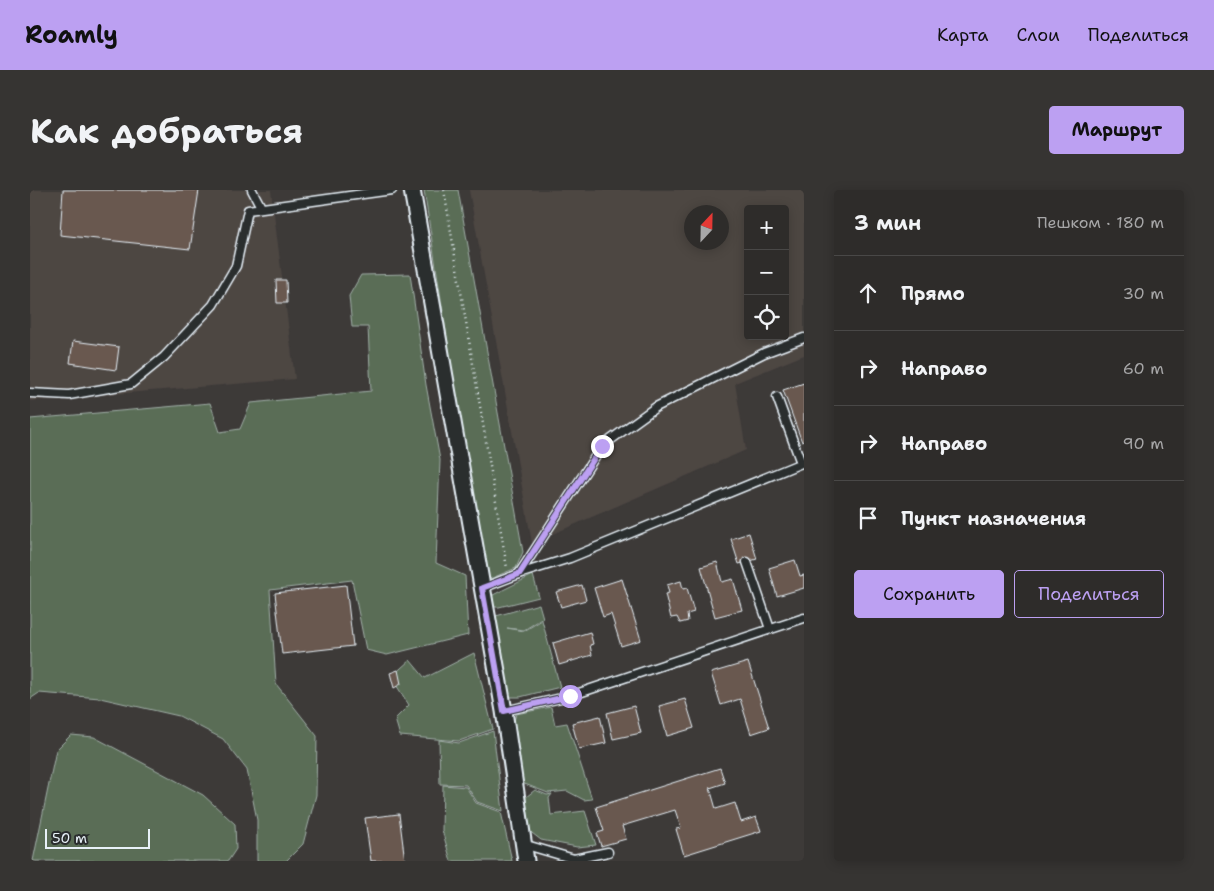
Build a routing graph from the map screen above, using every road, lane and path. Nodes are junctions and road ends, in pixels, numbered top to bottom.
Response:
1 (252, 190) edge
2 (392, 190) edge
3 (412, 190) edge
4 (444, 190) edge
5 (261, 207) junction
6 (804, 338) edge
7 (30, 393) edge
8 (777, 397) dead end
9 (803, 463) edge
10 (747, 562) dead end
11 (519, 574) junction
12 (509, 578) junction
13 (482, 588) junction
14 (804, 618) edge
15 (770, 629) junction
16 (504, 711) junction
17 (524, 844) junction
18 (608, 852) dead end
19 (574, 860) edge
20 (526, 861) edge

1 - 5 lane
2 - 5 lane
3 - 13 street
4 - 12 path
5 - 7 lane
6 - 11 lane
8 - 9 lane
9 - 11 lane
10 - 15 lane
11 - 12 lane
12 - 13 lane
13 - 16 street
14 - 15 lane
15 - 16 lane
16 - 17 street
17 - 19 lane
17 - 20 street
18 - 19 lane

